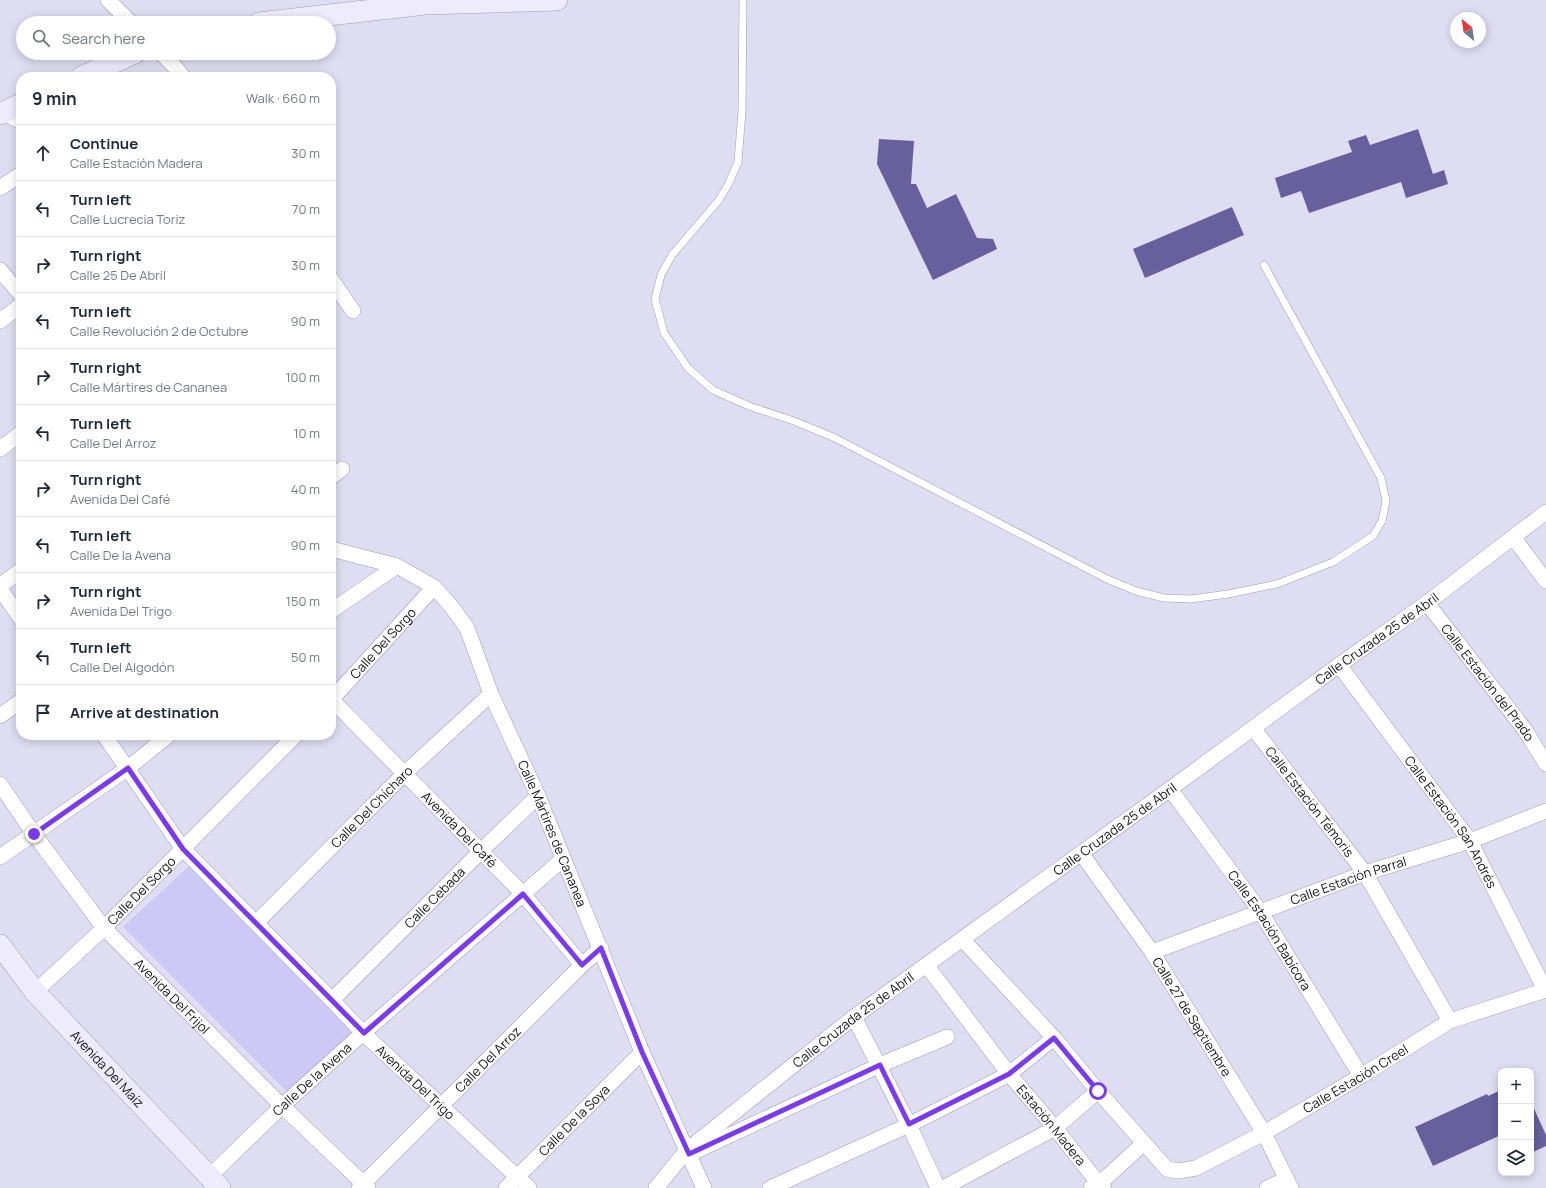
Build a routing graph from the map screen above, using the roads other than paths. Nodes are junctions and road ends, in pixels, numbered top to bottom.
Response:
1 (108, 0) edge
2 (557, 0) edge
3 (743, 0) edge
4 (123, 16) edge
5 (320, 16) edge
6 (120, 60) edge
7 (166, 60) edge
8 (93, 72) edge
9 (174, 72) edge
10 (16, 106) edge
11 (1, 113) edge
12 (16, 119) edge
13 (16, 177) edge
14 (0, 188) edge
15 (1264, 265) dead end
16 (0, 270) edge
17 (336, 287) edge
18 (16, 289) edge
19 (16, 309) edge
20 (353, 310) dead end
21 (0, 321) edge
22 (16, 437) edge
23 (0, 449) edge
24 (1546, 512) edge
25 (1514, 537) junction
26 (336, 550) edge
27 (397, 566) junction
28 (16, 574) edge
29 (1546, 581) edge
30 (0, 587) edge
31 (434, 587) junction
32 (1428, 603) junction
33 (336, 608) edge
34 (16, 611) edge
35 (1339, 665) junction
36 (336, 694) edge
37 (491, 694) junction
38 (336, 704) edge
39 (16, 705) edge
40 (0, 716) edge
41 (1253, 728) junction
42 (108, 740) edge
43 (163, 740) edge
44 (291, 740) edge
45 (1546, 764) edge
46 (128, 768) junction
47 (405, 773) junction
48 (0, 784) edge
49 (1170, 789) junction
50 (538, 796) junction
51 (1546, 811) edge
52 (34, 834) junction
53 (1470, 841) junction
54 (183, 849) junction
55 (480, 852) junction
56 (1081, 854) junction
57 (0, 857) edge
58 (563, 859) junction
59 (1365, 873) junction
60 (523, 894) junction
61 (1260, 911) junction
62 (256, 923) junction
63 (104, 928) junction
64 (963, 940) junction
65 (0, 945) edge
66 (601, 948) junction
67 (1152, 952) junction
68 (582, 965) junction
69 (927, 966) junction
70 (1546, 990) edge
71 (35, 992) junction
72 (332, 1000) junction
73 (854, 1017) junction
74 (1450, 1021) junction
75 (364, 1033) junction
76 (947, 1036) dead end
77 (1054, 1038) junction
78 (642, 1052) junction
79 (880, 1065) junction
80 (1009, 1074) junction
81 (1361, 1076) junction
82 (1098, 1091) junction
83 (282, 1106) junction
84 (442, 1106) junction
85 (909, 1124) junction
86 (1055, 1128) junction
87 (1264, 1133) junction
88 (1144, 1143) junction
89 (688, 1152) junction
90 (517, 1177) junction
91 (214, 1183) edge
92 (1289, 1183) edge
93 (364, 1187) edge
94 (1098, 1187) edge
95 (506, 1188) edge
96 (529, 1188) edge
97 (656, 1188) edge
98 (704, 1188) edge
99 (770, 1188) edge
100 (938, 1188) edge
101 (943, 1188) edge
102 (1267, 1188) edge

1 - 4 street
2 - 5 main road
3 - 15 lane
6 - 8 main road
7 - 9 street
10 - 11 main road
11 - 12 street
13 - 14 street
16 - 18 street
17 - 20 street
19 - 21 street
22 - 23 street
24 - 25 street, Calle Cruzada 25 de Abril
25 - 29 street
25 - 32 street, Calle Cruzada 25 de Abril
26 - 27 street, Calle Mártires de Cananea
27 - 31 street, Calle Mártires de Cananea
27 - 33 street
28 - 30 street
30 - 34 street
31 - 36 street, Calle Del Sorgo
31 - 37 street, Calle Mártires de Cananea
32 - 35 street, Calle Cruzada 25 de Abril
32 - 45 street, Calle Estación del Prado
35 - 41 street, Calle Cruzada 25 de Abril
35 - 53 street, Calle Estación San Andrés
37 - 47 street, Calle Del Chícharo
37 - 50 street, Calle Mártires de Cananea
38 - 47 street, Avenida Del Café
39 - 40 street
41 - 49 street, Calle Cruzada 25 de Abril
41 - 59 street, Calle Estación Témoris
42 - 46 street, Avenida Del Trigo
43 - 46 street
44 - 54 street, Calle Del Sorgo
46 - 52 street
46 - 54 street, Avenida Del Trigo
47 - 55 street, Avenida Del Café
47 - 62 street, Calle Del Chícharo
48 - 52 street, Avenida Del Frijol
49 - 56 street, Calle Cruzada 25 de Abril
49 - 61 street, Calle Estación Babícora
50 - 55 street, Calle Cebada
50 - 58 street, Calle Mártires de Cananea
51 - 53 street, Calle Estación Parral
52 - 57 street
52 - 63 street, Avenida Del Frijol
53 - 59 street, Calle Estación Parral
53 - 70 street, Calle Estación San Andrés
54 - 62 street, Avenida Del Trigo
54 - 63 street, Calle Del Sorgo
55 - 60 street, Avenida Del Café
55 - 72 street, Calle Cebada
56 - 64 street, Calle Cruzada 25 de Abril
56 - 67 street, Calle 27 de Septiembre
58 - 60 street, Calle De la Avena
58 - 66 street, Calle Mártires de Cananea
59 - 61 street, Calle Estación Parral
59 - 74 street, Calle Estación Témoris
60 - 68 street, Avenida Del Café
60 - 75 street, Calle De la Avena
61 - 67 street, Calle Estación Parral
61 - 81 street, Calle Estación Babícora
62 - 72 street, Avenida Del Trigo
63 - 71 street, Calle Del Sorgo
63 - 83 street, Avenida Del Frijol
64 - 69 street, Calle Cruzada 25 de Abril
64 - 77 street
65 - 71 main road, Avenida Del Maíz
66 - 68 street, Calle Del Arroz
66 - 78 street, Calle Mártires de Cananea
67 - 87 street, Calle 27 de Septiembre
68 - 84 street, Calle Del Arroz
69 - 73 street, Calle Cruzada 25 de Abril
69 - 80 street, Estación Madera
70 - 74 street, Calle Estación Creel
71 - 91 main road, Avenida Del Maíz
72 - 75 street, Avenida Del Trigo
73 - 79 street
73 - 89 street, Calle Cruzada 25 de Abril
74 - 81 street, Calle Estación Creel
75 - 83 street, Calle De la Avena
75 - 84 street, Avenida Del Trigo
76 - 79 street
77 - 80 street
77 - 82 street
78 - 89 street, Calle Mártires de Cananea
78 - 90 street, Calle De la Soya
79 - 85 street
79 - 89 street
80 - 85 street
80 - 86 street, Estación Madera
81 - 87 street, Calle Estación Creel
82 - 86 street
82 - 88 street
83 - 91 street, Calle De la Avena
83 - 93 street, Avenida Del Frijol
84 - 90 street, Avenida Del Trigo
84 - 93 street, Calle Del Arroz
85 - 99 street
85 - 100 street
86 - 94 street, Estación Madera
86 - 101 street
87 - 88 street, Calle Estación Creel
87 - 92 street, Calle 27 de Septiembre
88 - 94 street
89 - 97 street
89 - 98 street, Calle Mártires de Cananea
90 - 95 street, Calle De la Soya
90 - 96 street, Avenida Del Trigo
92 - 102 street

